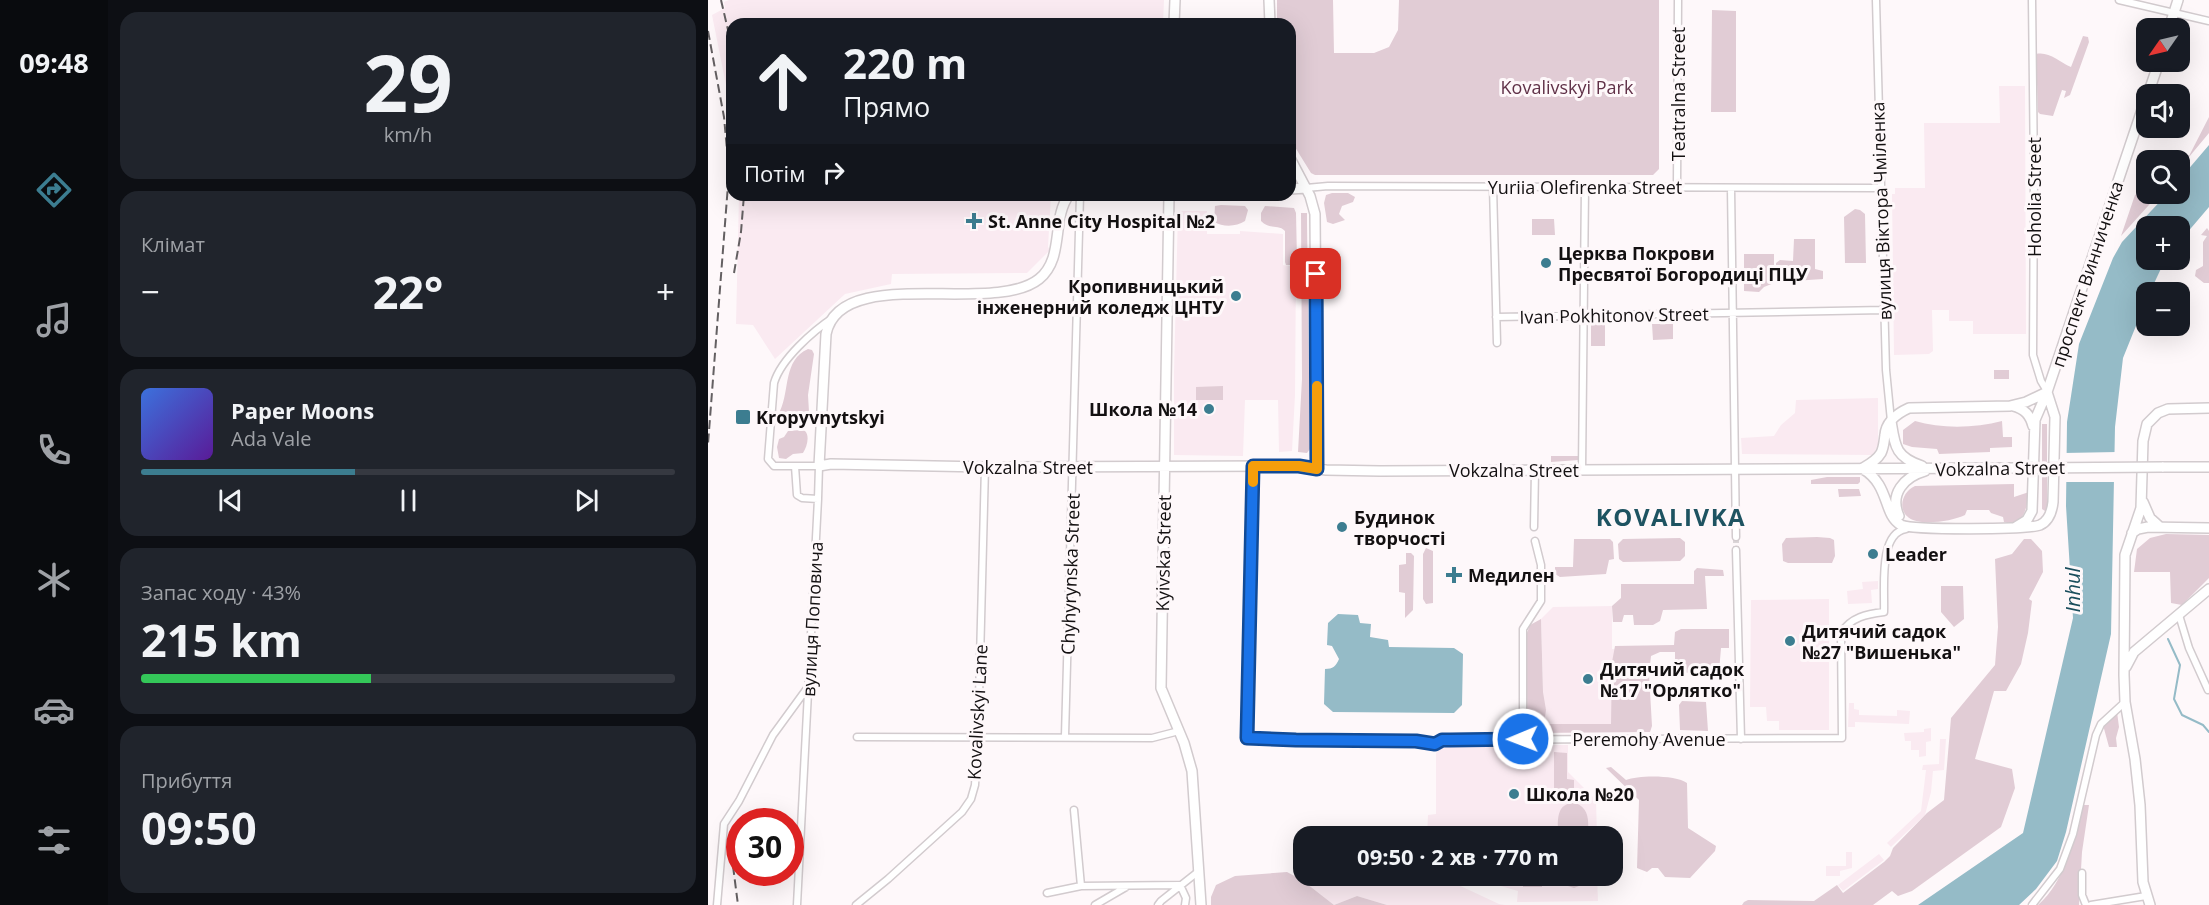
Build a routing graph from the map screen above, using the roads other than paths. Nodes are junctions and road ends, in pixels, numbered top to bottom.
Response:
1 (1175, 0) edge
2 (1269, 0) edge
3 (1678, 0) edge
4 (1876, 0) edge
5 (2032, 0) edge
6 (2119, 0) edge
7 (2178, 0) edge
8 (2174, 13) junction
9 (1174, 18) edge
10 (1270, 18) edge
11 (2172, 18) edge
12 (2209, 21) edge
13 (2136, 129) edge
14 (1296, 169) edge
15 (1493, 186) junction
16 (1585, 187) junction
17 (1677, 187) junction
18 (1306, 188) junction
19 (1731, 188) junction
20 (1880, 188) junction
21 (1296, 189) edge
22 (1066, 201) edge
23 (1080, 201) edge
24 (1169, 201) edge
25 (1884, 310) junction
26 (1732, 313) junction
27 (1583, 315) junction
28 (834, 317) junction
29 (1496, 317) junction
30 (1497, 344) dead end
31 (2048, 392) junction
32 (2010, 406) junction
33 (2209, 408) edge
34 (1891, 421) junction
35 (2034, 429) junction
36 (795, 466) junction
37 (819, 466) junction
38 (1253, 466) junction
39 (985, 467) junction
40 (1073, 467) junction
41 (2209, 467) edge
42 (1163, 468) junction
43 (1317, 469) junction
44 (1734, 469) junction
45 (1862, 469) junction
46 (1931, 469) junction
47 (1535, 470) junction
48 (1582, 470) junction
49 (2142, 497) junction
50 (818, 499) junction
51 (1534, 527) dead end
52 (2160, 527) junction
53 (1911, 528) junction
54 (2014, 528) junction
55 (2209, 528) edge
56 (2132, 533) junction
57 (1736, 537) tunnel mouth
58 (1535, 541) dead end
59 (1736, 550) tunnel mouth
60 (2209, 589) edge
61 (2179, 615) junction
62 (2124, 675) junction
63 (808, 687) junction
64 (2208, 690) edge
65 (2126, 702) junction
66 (1179, 731) junction
67 (978, 736) junction
68 (1065, 736) junction
69 (857, 737) dead end
70 (1523, 739) junction
71 (1741, 739) junction
72 (1074, 810) dead end
73 (1199, 871) junction
74 (2082, 873) dead end
75 (1180, 885) junction
76 (1082, 886) junction
77 (1126, 886) junction
78 (1047, 893) dead end
79 (2148, 900) edge
80 (797, 904) edge
81 (717, 905) edge
82 (856, 905) edge
83 (1095, 905) edge
84 (1158, 905) edge
85 (1185, 905) edge
86 (1201, 905) edge
87 (2032, 905) edge
88 (2086, 905) edge
89 (2091, 905) edge

1 - 9 main road
2 - 10 main road
3 - 17 street, Teatralna Street
4 - 20 street, вулиця Віктора Чміленка
5 - 31 street, Hoholia Street
6 - 8 street
7 - 8 main road
8 - 11 main road
8 - 12 street
13 - 31 main road, проспект Винниченка
14 - 18 main road
15 - 16 street, Yuriia Olefirenka Street
15 - 18 street, Yuriia Olefirenka Street
15 - 29 street
16 - 17 street, Yuriia Olefirenka Street
16 - 27 street
17 - 19 street, Yuriia Olefirenka Street
18 - 21 main road, Yuriia Olefirenka Street
18 - 43 main road
19 - 20 street, Yuriia Olefirenka Street
19 - 26 street, Ivan Pokhitonov Street
20 - 25 street, вулиця Віктора Чміленка
22 - 28 main road
23 - 40 street, Chyhyrynska Street
24 - 42 main road, Kyivska Street
25 - 26 street, Ivan Pokhitonov Street
25 - 34 street, вулиця Віктора Чміленка
26 - 27 street, Ivan Pokhitonov Street
26 - 44 street, Ivan Pokhitonov Street
27 - 29 street, Ivan Pokhitonov Street
27 - 48 street
28 - 36 street
28 - 37 main road, вулиця Поповича
29 - 30 street
31 - 32 main road
31 - 35 main road
31 - 54 main road, проспект Винниченка
32 - 34 main road
32 - 35 main road
33 - 49 main road
34 - 45 main road
34 - 46 main road
35 - 54 main road
36 - 37 street
36 - 50 street
37 - 39 main road, Vokzalna Street
37 - 50 street, вулиця Поповича
38 - 42 main road, Vokzalna Street
38 - 43 main road, Vokzalna Street
38 - 70 street, Peremohy Avenue
39 - 40 main road, Vokzalna Street
39 - 67 street, Kovalivskyi Lane
40 - 42 main road, Vokzalna Street
40 - 68 street, Chyhyrynska Street
41 - 46 main road, Vokzalna Street, bridge
42 - 66 main road, Kyivska Street
43 - 47 main road, Vokzalna Street
44 - 45 main road, Vokzalna Street
44 - 48 main road, Vokzalna Street
44 - 57 street
45 - 46 main road, Vokzalna Street
45 - 53 main road
46 - 53 main road
47 - 48 main road, Vokzalna Street
47 - 51 street
49 - 52 main road
49 - 56 main road
50 - 63 street, вулиця Поповича
52 - 55 main road
52 - 56 main road
53 - 54 main road, проспект Винниченка
53 - 71 street
56 - 62 main road
58 - 70 street
59 - 71 street, Peremohy Avenue
60 - 61 main road
61 - 62 main road
61 - 64 street
62 - 65 main road
63 - 80 street, вулиця Поповича
63 - 81 street
65 - 79 main road
65 - 87 street
66 - 68 street
66 - 73 main road, Kyivska Street
67 - 68 street
67 - 69 street
67 - 82 street, Kovalivskyi Lane
70 - 71 street, Peremohy Avenue
72 - 76 street
73 - 75 street
73 - 86 main road, Kyivska Street
74 - 88 street
75 - 77 street
75 - 84 street
75 - 85 street
76 - 77 street
76 - 78 street
77 - 83 street
79 - 89 street

